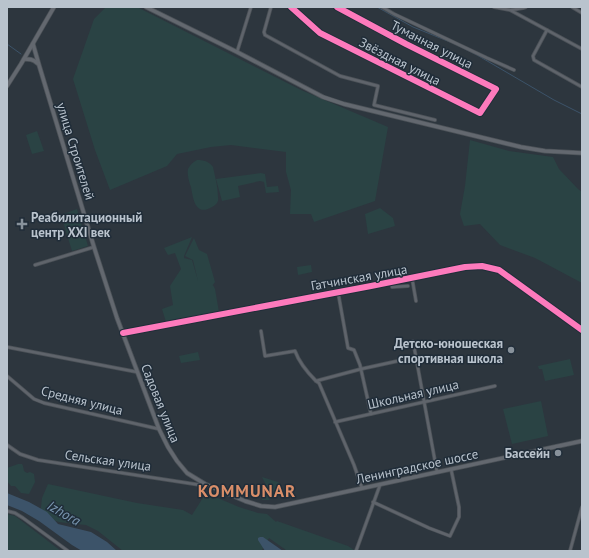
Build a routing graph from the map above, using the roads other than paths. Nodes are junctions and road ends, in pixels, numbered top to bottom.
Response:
1 (54, 7) edge
2 (146, 7) edge
3 (251, 7) edge
4 (271, 7) edge
5 (291, 7) edge
6 (337, 7) edge
7 (382, 7) edge
8 (494, 7) edge
9 (526, 7) edge
10 (572, 7) edge
11 (510, 10) junction
12 (582, 13) edge
13 (547, 30) junction
14 (33, 44) junction
15 (582, 49) edge
16 (237, 52) junction
17 (24, 60) junction
18 (39, 66) junction
19 (514, 70) dead end
20 (7, 86) edge
21 (582, 87) edge
22 (496, 88) joint
23 (435, 120) dead end
24 (582, 153) edge
25 (94, 247) junction
26 (35, 265) dead end
27 (412, 278) junction
28 (408, 286) dead end
29 (392, 287) dead end
30 (338, 292) junction
31 (416, 301) dead end
32 (261, 330) dead end
33 (582, 330) edge
34 (123, 333) junction
35 (413, 341) dead end
36 (7, 347) edge
37 (416, 357) junction
38 (361, 369) junction
39 (138, 372) junction
40 (7, 376) edge
41 (316, 381) junction
42 (496, 386) dead end
43 (425, 402) junction
44 (371, 414) junction
45 (335, 422) junction
46 (159, 429) junction
47 (582, 441) edge
48 (7, 445) edge
49 (451, 470) junction
50 (437, 472) junction
51 (380, 485) junction
52 (208, 486) junction
53 (362, 488) junction
54 (373, 502) junction
55 (256, 504) joint
56 (582, 507) edge
57 (7, 511) edge
58 (68, 551) edge
59 (356, 551) edge
60 (570, 551) edge

1 - 14 main road
2 - 16 main road
3 - 16 street
4 - 23 street
5 - 22 street, Звёздная улица
6 - 22 street, Туманная улица
7 - 19 street
8 - 11 street
9 - 11 street
10 - 12 street
11 - 13 street
13 - 15 street
13 - 21 street
14 - 17 main road
14 - 18 main road, улица Строителей
16 - 24 main road
17 - 18 main road
17 - 20 main road
18 - 25 main road, улица Строителей
25 - 26 street
25 - 34 main road, улица Строителей
27 - 30 main road, Гатчинская улица
27 - 31 street
27 - 33 main road, Гатчинская улица
28 - 29 street
30 - 34 main road, Гатчинская улица
30 - 38 street
32 - 41 street
34 - 39 main road, Садовая улица
35 - 37 street
36 - 39 street
37 - 38 street
37 - 43 street
38 - 41 street
38 - 44 street
39 - 46 main road, Садовая улица
40 - 46 street, Средняя улица
41 - 45 street
42 - 43 street, Школьная улица
43 - 44 street, Школьная улица
43 - 50 street
44 - 45 street, Школьная улица
45 - 53 street
46 - 52 main road, Садовая улица
47 - 49 main road, Ленинградское шоссе
48 - 52 street, Сельская улица
49 - 50 main road, Ленинградское шоссе
49 - 54 street
50 - 51 main road, Ленинградское шоссе
51 - 53 main road, Ленинградское шоссе
51 - 54 street
52 - 55 main road, Садовая улица
53 - 55 main road, Ленинградское шоссе
54 - 59 street
56 - 60 street
57 - 58 street

